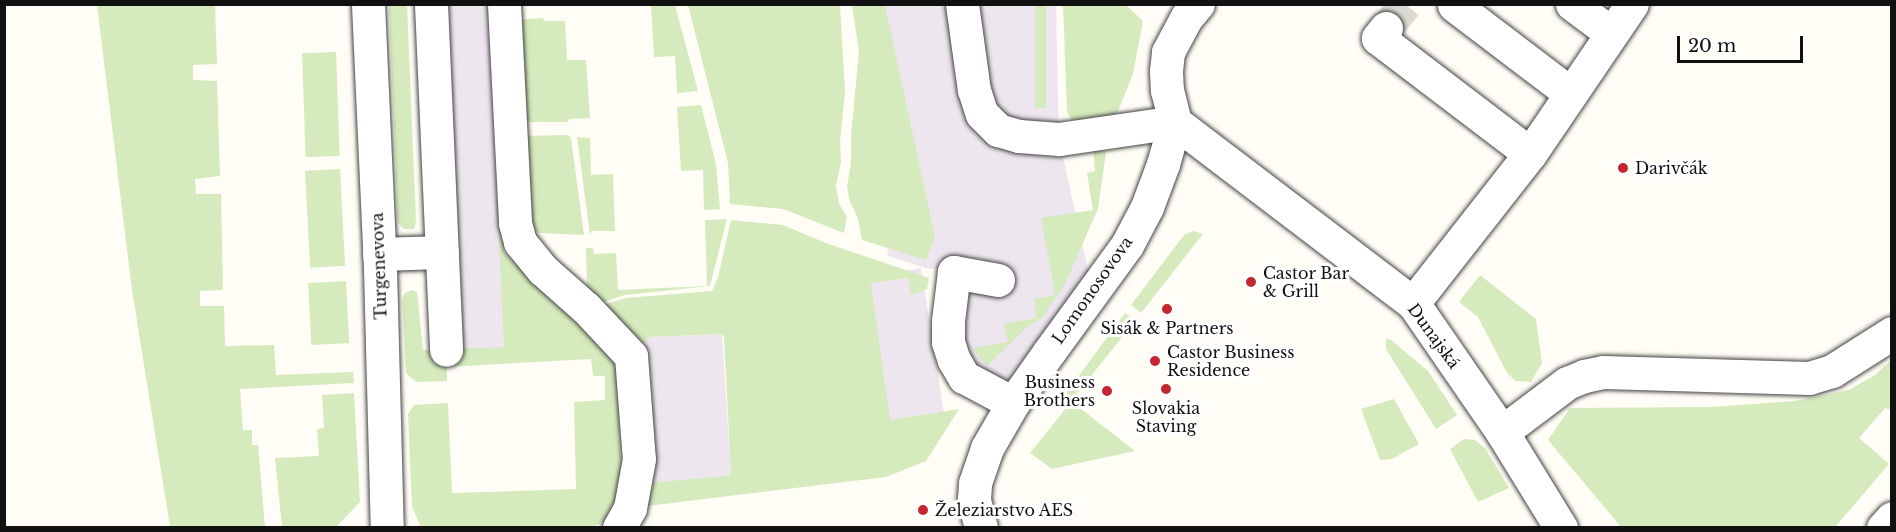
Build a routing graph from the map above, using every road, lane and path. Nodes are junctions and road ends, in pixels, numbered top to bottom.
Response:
1 (368, 4) edge
2 (431, 4) edge
3 (504, 4) edge
4 (962, 4) edge
5 (1198, 4) edge
6 (1572, 4) edge
7 (1632, 4) edge
8 (1454, 5) edge
9 (1386, 28) dead end
10 (1611, 33) junction
11 (1570, 93) junction
12 (1174, 122) junction
13 (1530, 154) junction
14 (442, 252) junction
15 (379, 254) junction
16 (998, 280) dead end
17 (1413, 303) junction
18 (1892, 333) edge
19 (446, 350) dead end
20 (1013, 403) junction
21 (1502, 432) junction
22 (1892, 518) edge
23 (387, 528) edge
24 (619, 528) edge
25 (981, 528) edge
26 (1561, 528) edge
27 (1883, 528) edge

1 - 15 street, Turgenevova
2 - 14 street
3 - 24 street
4 - 12 street
5 - 12 street, Lomonosovova
6 - 10 street
7 - 10 street
8 - 11 street
9 - 13 street
10 - 11 street
11 - 13 street
12 - 17 street, Dunajská
12 - 20 street, Lomonosovova
13 - 17 street
14 - 15 street
14 - 19 street
15 - 23 street, Turgenevova
16 - 20 street
17 - 21 street, Dunajská
18 - 21 street
20 - 25 street, Lomonosovova
21 - 26 street, Dunajská
22 - 27 street

